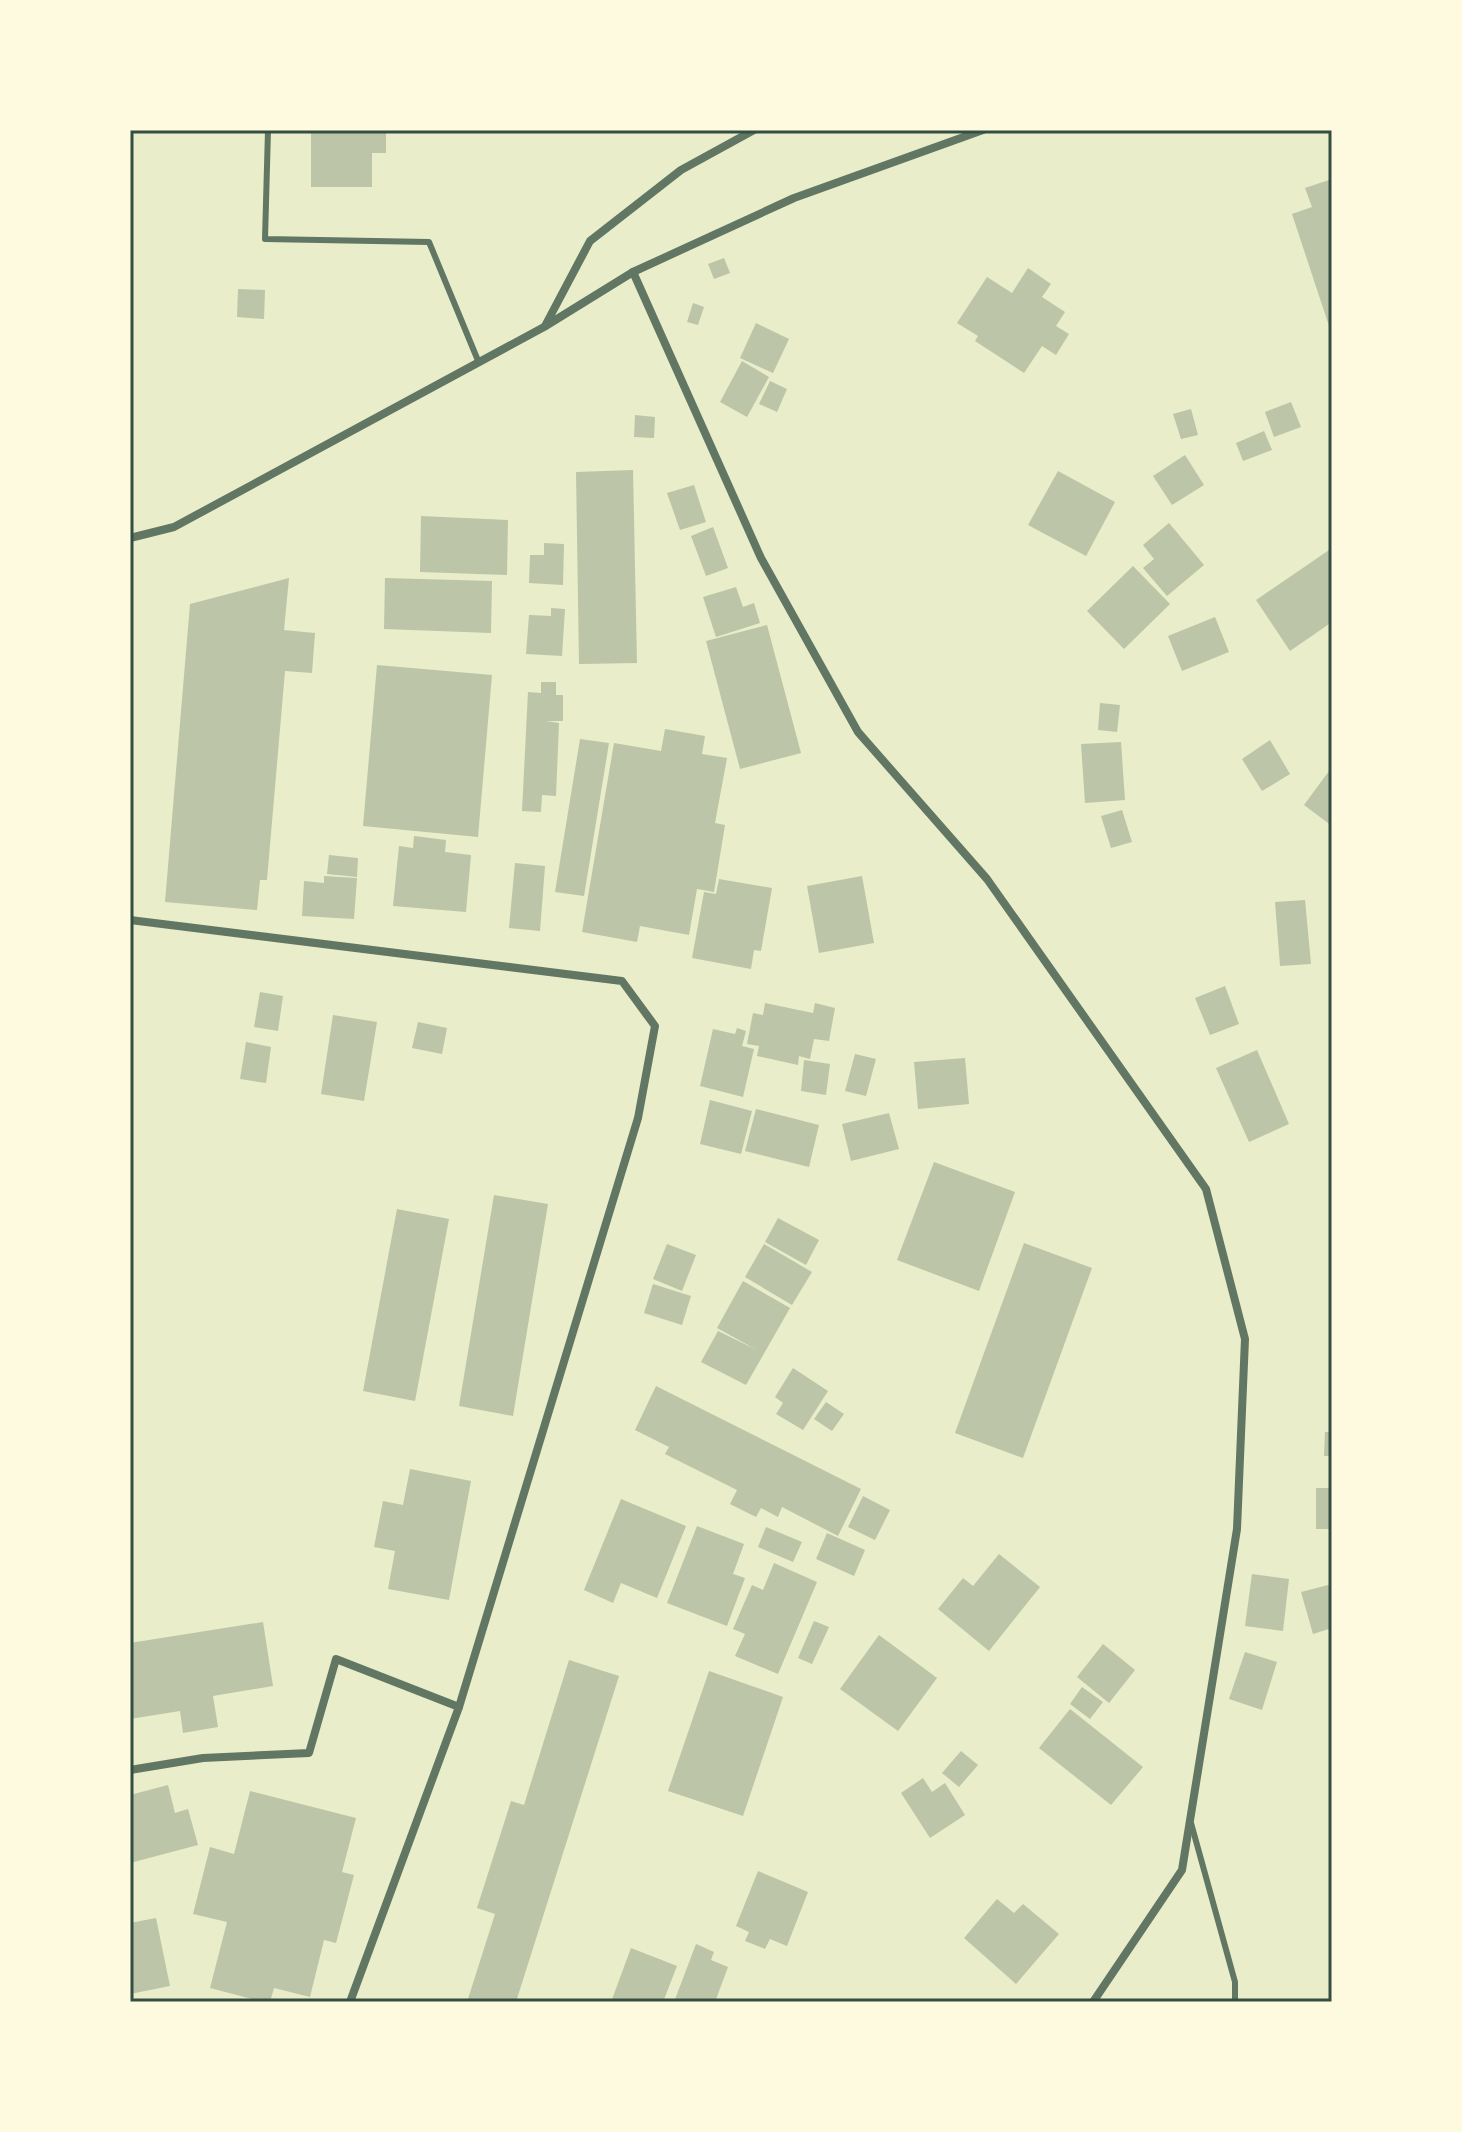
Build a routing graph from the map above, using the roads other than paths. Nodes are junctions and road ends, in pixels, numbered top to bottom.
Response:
1 (268, 130) edge
2 (754, 130) edge
3 (983, 130) edge
4 (633, 272) junction
5 (544, 327) junction
6 (479, 363) junction
7 (130, 538) edge
8 (130, 920) edge
9 (459, 1707) junction
10 (130, 1770) edge
11 (1190, 1819) junction
12 (350, 2002) edge
13 (1093, 2002) edge
14 (1235, 2002) edge

1 - 6 lane
2 - 5 street
3 - 4 street
4 - 5 street
4 - 11 street
5 - 6 street
6 - 7 street
8 - 9 street
9 - 10 street
9 - 12 street
11 - 13 street
11 - 14 lane

